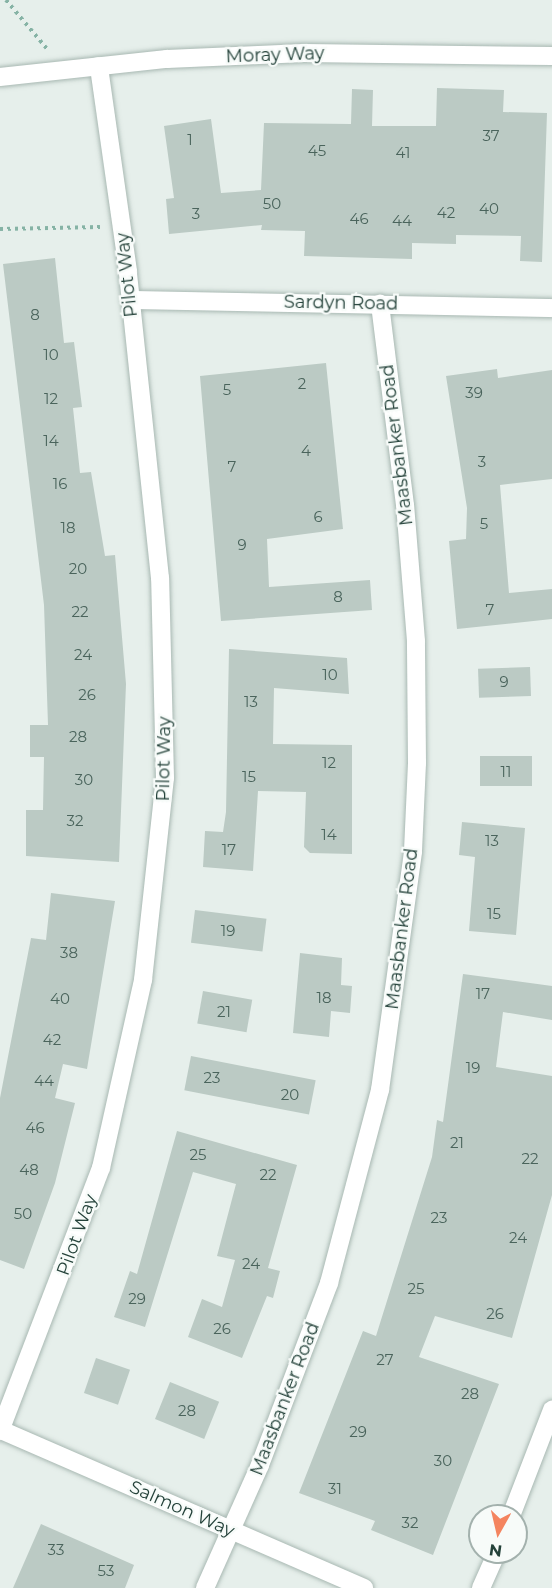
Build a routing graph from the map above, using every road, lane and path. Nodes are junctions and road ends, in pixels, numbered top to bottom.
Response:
1 (6, 0) edge
2 (51, 52) dead end
3 (552, 56) edge
4 (99, 66) junction
5 (0, 77) edge
6 (122, 227) junction
7 (0, 229) edge
8 (130, 300) junction
9 (380, 304) junction
10 (552, 308) edge
11 (552, 1410) edge
12 (0, 1430) edge
13 (516, 1504) edge
14 (231, 1530) junction
15 (492, 1564) edge
16 (205, 1588) edge
17 (364, 1588) edge
18 (481, 1588) edge

1 - 2 path
3 - 4 street, Moray Way
4 - 5 street, Moray Way
4 - 6 street, Pilot Way
6 - 7 path
6 - 8 street, Pilot Way
8 - 9 street, Sardyn Road
8 - 12 street, Pilot Way
9 - 10 street, Sardyn Road
9 - 14 street, Maasbanker Road
11 - 13 street
12 - 14 street, Salmon Way
14 - 16 street
14 - 17 street, Salmon Way
15 - 18 street

